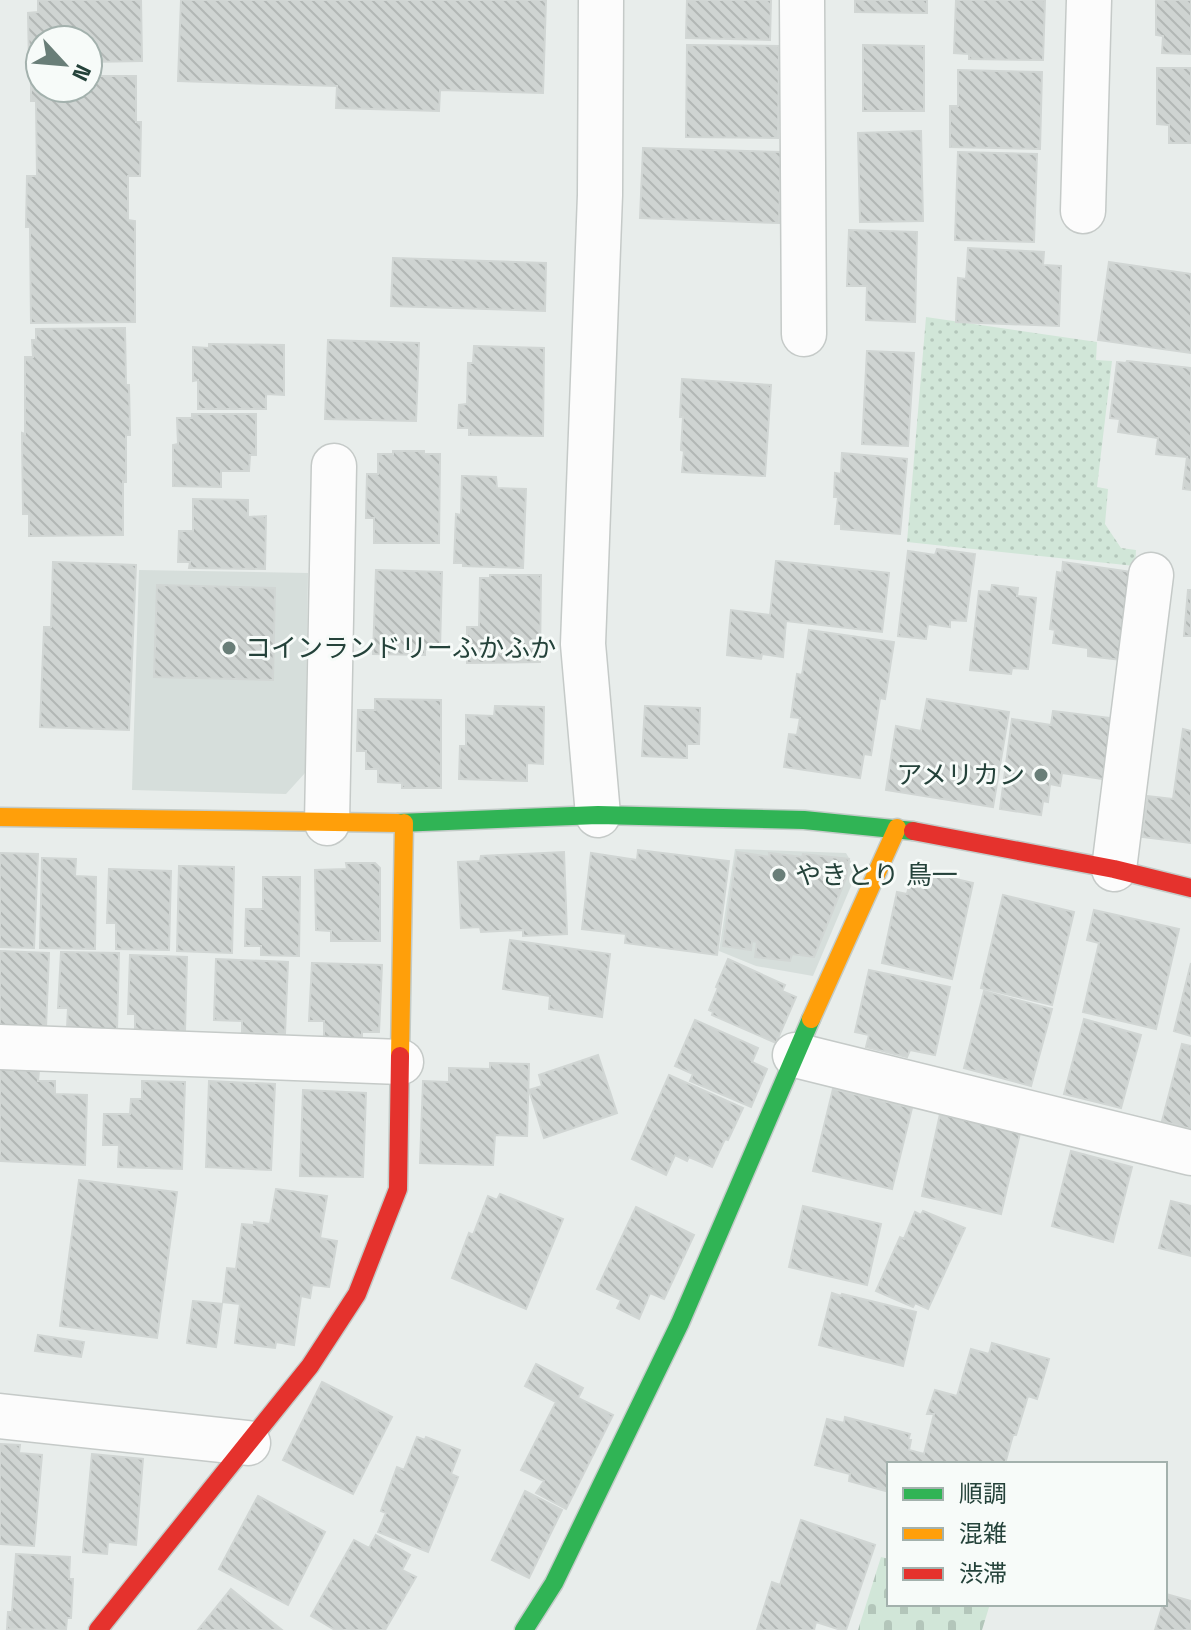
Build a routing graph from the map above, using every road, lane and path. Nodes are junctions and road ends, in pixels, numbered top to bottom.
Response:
1 (601, 0) edge
2 (802, 0) edge
3 (1089, 0) edge
4 (1083, 211) dead end
5 (804, 334) dead end
6 (334, 466) dead end
7 (1151, 575) dead end
8 (598, 815) junction
9 (0, 817) edge
10 (327, 823) junction
11 (404, 823) junction
12 (897, 828) junction
13 (1114, 869) junction
14 (1191, 888) edge
15 (0, 1047) edge
16 (795, 1055) junction
17 (401, 1062) junction
18 (1191, 1153) edge
19 (0, 1416) edge
20 (248, 1443) junction
21 (98, 1630) edge
22 (524, 1630) edge

1 - 8 street
2 - 5 street
3 - 4 street
6 - 10 street
7 - 13 street
8 - 11 street
8 - 12 street
9 - 10 street
10 - 11 street
11 - 17 street
12 - 13 street
12 - 16 street
13 - 14 street
15 - 17 street
16 - 18 street
16 - 22 street
17 - 20 street
19 - 20 street
20 - 21 street

